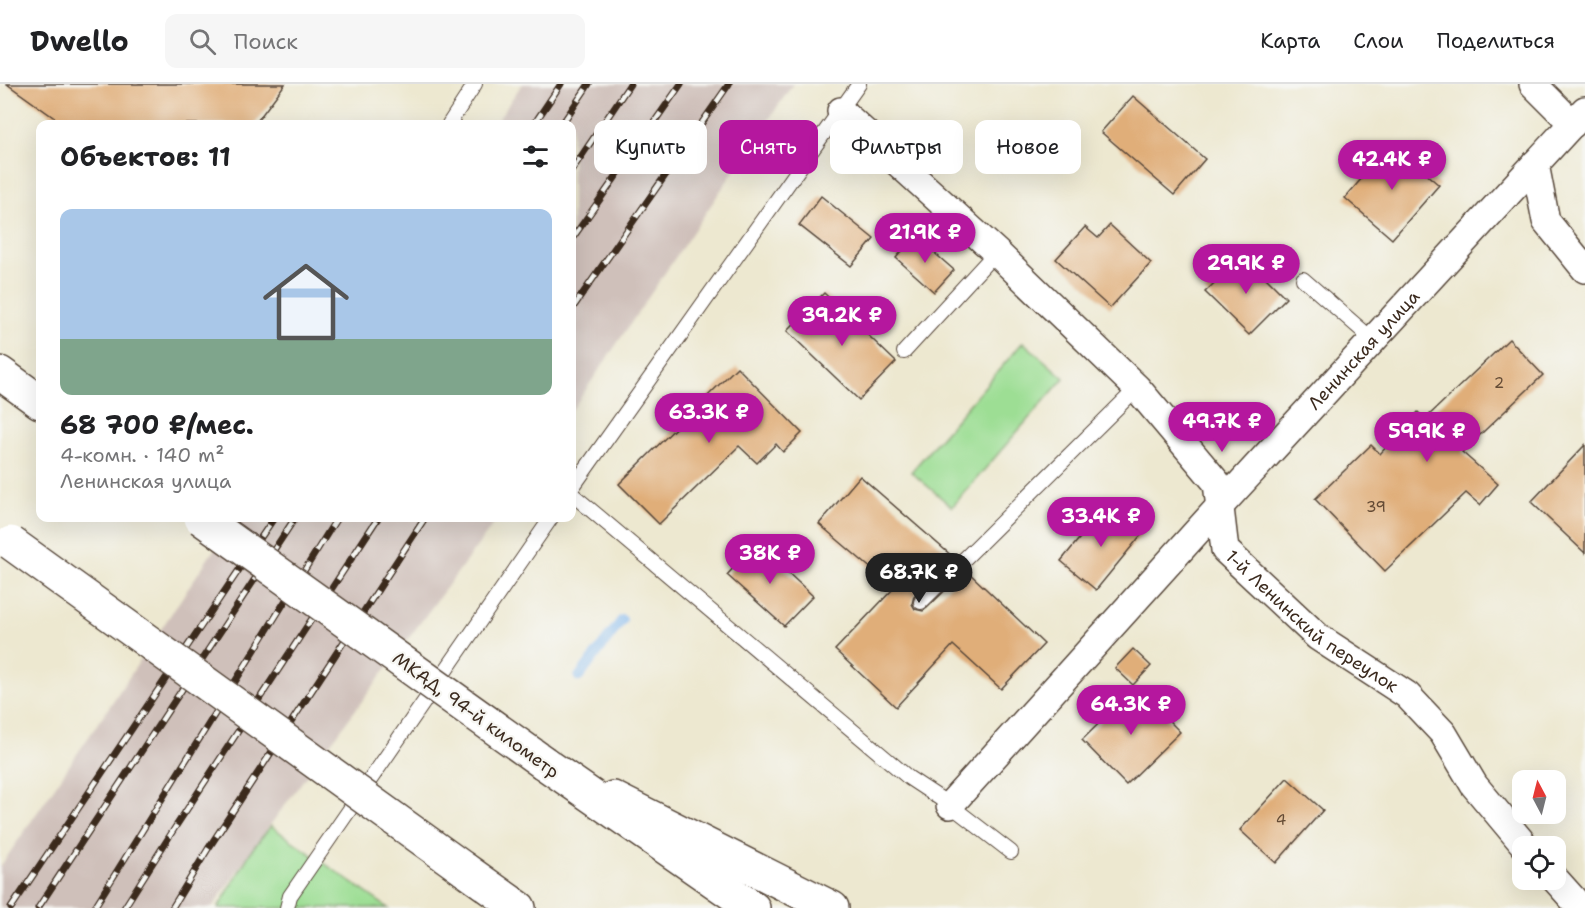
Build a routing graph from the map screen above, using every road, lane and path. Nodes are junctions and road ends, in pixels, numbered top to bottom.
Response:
1 (475, 84) edge
2 (859, 84) edge
3 (1533, 84) edge
4 (841, 111) junction
5 (1579, 117) edge
6 (452, 120) edge
7 (1535, 164) junction
8 (996, 252) junction
9 (1585, 269) edge
10 (1303, 279) dead end
11 (1372, 340) junction
12 (904, 352) dead end
13 (0, 373) edge
14 (1137, 388) junction
15 (36, 399) edge
16 (576, 482) edge
17 (576, 497) edge
18 (1220, 506) junction
19 (207, 522) edge
20 (548, 522) edge
21 (6, 539) edge
22 (921, 602) dead end
23 (544, 764) junction
24 (950, 805) junction
25 (1517, 836) edge
26 (1011, 852) dead end
27 (464, 869) junction
28 (1565, 890) edge
29 (287, 908) edge
30 (493, 908) edge
31 (519, 908) edge
32 (753, 908) edge
33 (831, 908) edge
34 (1581, 908) edge

1 - 6 lane
2 - 4 lane
3 - 5 street
4 - 8 street, 1-й Ленинский переулок
4 - 16 lane
5 - 7 street, Ленинская улица
7 - 9 street
7 - 11 street, Ленинская улица
8 - 12 lane
8 - 14 street, 1-й Ленинский переулок
10 - 11 lane
11 - 18 street, Ленинская улица
13 - 15 main road
14 - 18 street, 1-й Ленинский переулок
14 - 22 lane
17 - 24 lane
18 - 24 street, Ленинская улица
18 - 25 street, 1-й Ленинский переулок
19 - 23 main road, МКАД, 94-й километр, bridge
20 - 29 lane
21 - 27 main road, bridge
23 - 32 main road, МКАД, 94-й километр
23 - 33 main road
24 - 26 lane
27 - 30 main road
27 - 31 main road
28 - 34 street

